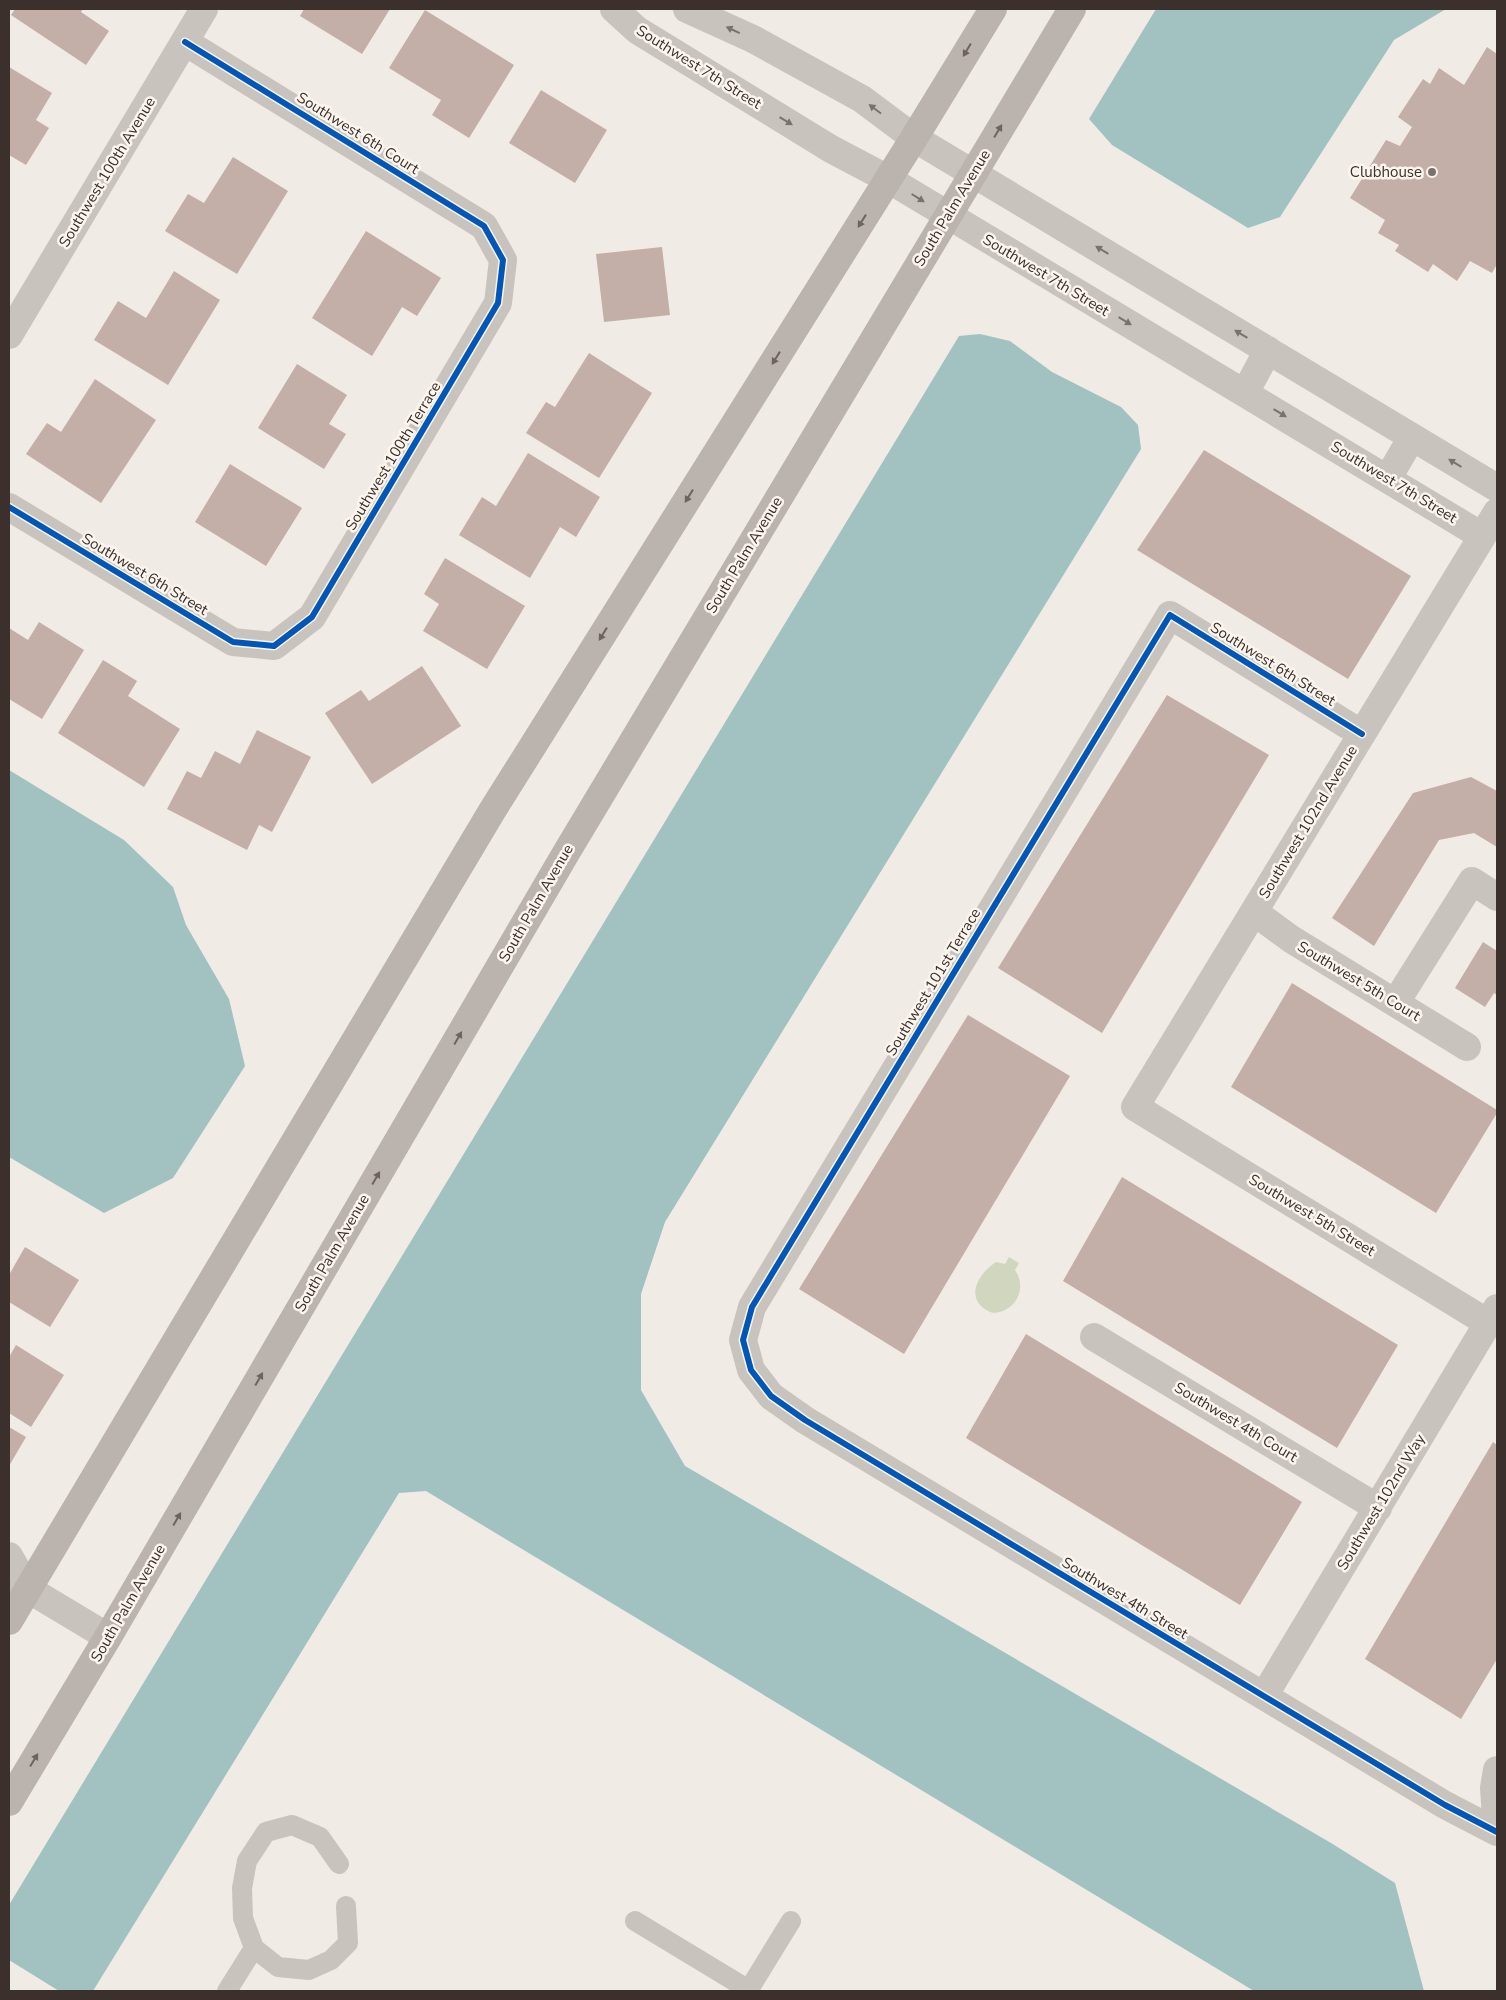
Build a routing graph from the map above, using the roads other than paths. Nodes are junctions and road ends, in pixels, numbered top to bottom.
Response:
1 (204, 9) edge
2 (614, 9) edge
3 (687, 9) edge
4 (992, 9) edge
5 (1072, 9) edge
6 (185, 42) junction
7 (914, 138) junction
8 (972, 173) junction
9 (888, 180) junction
10 (948, 216) junction
11 (503, 260) joint
12 (9, 335) edge
13 (1268, 350) junction
14 (1245, 393) junction
15 (1412, 437) junction
16 (1388, 478) junction
17 (1497, 488) edge
18 (9, 507) edge
19 (1497, 512) edge
20 (1482, 536) junction
21 (1170, 615) joint
22 (274, 646) joint
23 (1362, 734) junction
24 (1497, 897) edge
25 (1254, 912) junction
26 (1396, 1002) junction
27 (1467, 1047) dead end
28 (1134, 1107) joint
29 (1493, 1315) edge
30 (1094, 1337) dead end
31 (751, 1370) joint
32 (1378, 1508) junction
33 (9, 1556) edge
34 (18, 1586) edge
35 (9, 1621) edge
36 (108, 1637) junction
37 (1264, 1696) junction
38 (1497, 1770) edge
39 (9, 1802) edge
40 (1497, 1832) edge
41 (339, 1864) dead end
42 (346, 1906) dead end
43 (635, 1920) dead end
44 (791, 1921) dead end
45 (254, 1948) junction
46 (227, 1991) edge
47 (748, 1991) edge

1 - 6 street, Southwest 100th Avenue
2 -> 9 street, Southwest 7th Street
7 -> 3 street
4 -> 7 main road
8 -> 5 main road, South Palm Avenue
6 - 11 street, Southwest 6th Court
6 - 12 street, Southwest 100th Avenue
7 - 8 street
7 - 9 main road
8 - 10 main road, South Palm Avenue
13 -> 8 street
9 -> 10 street, Southwest 7th Street
9 -> 34 main road
10 -> 14 street, Southwest 7th Street
36 -> 10 main road, South Palm Avenue
11 - 22 street, Southwest 100th Terrace
13 - 14 street
13 - 15 street
14 -> 16 street, Southwest 7th Street
15 - 16 street
17 -> 15 street
16 - 20 street, Southwest 7th Street
18 - 22 street, Southwest 6th Street
19 - 20 street, Southwest 102nd Avenue
20 - 23 street, Southwest 102nd Avenue
21 - 23 street, Southwest 6th Street
21 - 31 street, Southwest 101st Terrace
23 - 25 street, Southwest 102nd Avenue
24 - 26 street
25 - 26 street, Southwest 5th Court
25 - 28 street, Southwest 102nd Avenue
26 - 27 street, Southwest 5th Court
28 - 29 street, Southwest 5th Street
29 - 32 street, Southwest 102nd Way
30 - 32 street, Southwest 4th Court
31 - 37 street, Southwest 4th Street
32 - 37 street, Southwest 102nd Way
33 - 34 street
34 - 35 main road
34 - 36 street
39 -> 36 main road, South Palm Avenue
37 - 40 street, Southwest 4th Street
38 - 40 street
41 - 45 lane
42 - 45 lane
43 - 47 lane
44 - 47 lane
45 - 46 lane

